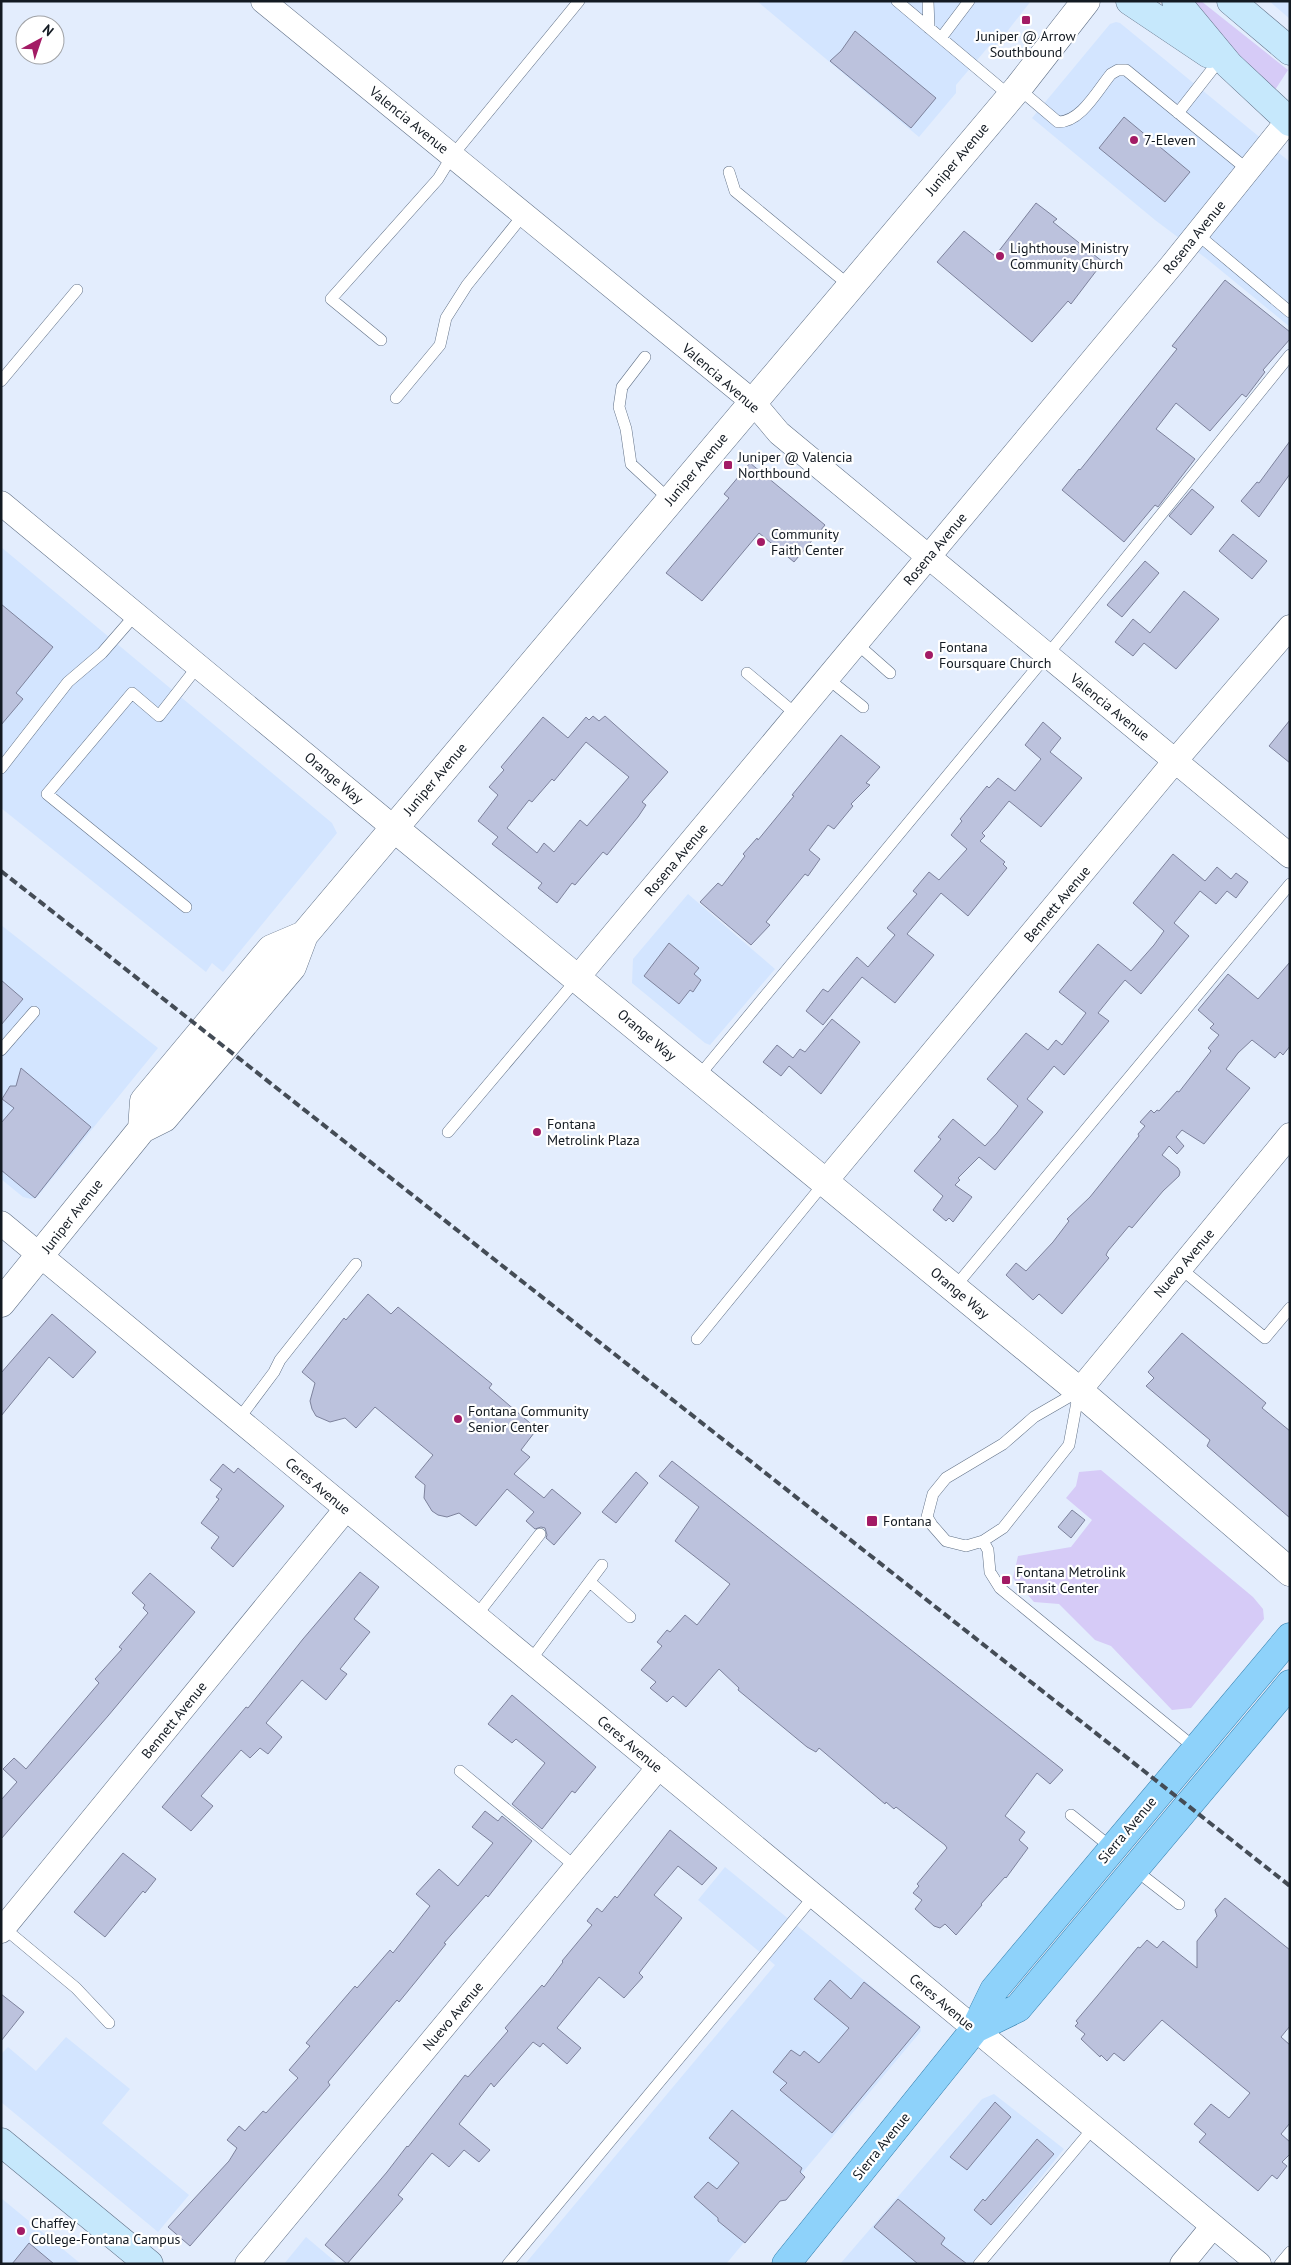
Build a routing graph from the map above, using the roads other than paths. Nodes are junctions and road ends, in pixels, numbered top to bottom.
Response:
1 (263, 1) edge
2 (579, 1) edge
3 (897, 1) edge
4 (928, 1) edge
5 (969, 1) edge
6 (1086, 1) edge
7 (1130, 1) edge
8 (1176, 1) edge
9 (1231, 1) edge
10 (929, 28) junction
11 (942, 38) junction
12 (1290, 51) edge
13 (1227, 64) junction
14 (1014, 92) junction
15 (1178, 113) junction
16 (1289, 120) edge
17 (452, 156) junction
18 (1248, 170) junction
19 (729, 172) dead end
20 (524, 214) junction
21 (1197, 234) junction
22 (850, 286) junction
23 (77, 290) dead end
24 (1290, 312) edge
25 (381, 340) dead end
26 (1290, 355) edge
27 (645, 357) dead end
28 (1, 381) edge
29 (396, 398) dead end
30 (752, 401) junction
31 (670, 500) junction
32 (1, 503) edge
33 (929, 557) junction
34 (136, 614) junction
35 (1290, 627) edge
36 (856, 643) junction
37 (1047, 655) junction
38 (198, 666) junction
39 (747, 673) dead end
40 (890, 673) dead end
41 (827, 678) junction
42 (862, 707) dead end
43 (797, 715) junction
44 (1175, 761) junction
45 (1, 768) edge
46 (394, 828) junction
47 (1290, 856) edge
48 (1290, 884) edge
49 (186, 907) dead end
50 (578, 977) junction
51 (34, 1012) dead end
52 (1, 1050) edge
53 (698, 1077) junction
54 (448, 1132) dead end
55 (1290, 1135) edge
56 (825, 1182) junction
57 (1, 1224) edge
58 (40, 1256) junction
59 (356, 1264) dead end
60 (1180, 1268) junction
61 (954, 1288) junction
62 (1, 1303) edge
63 (1290, 1308) edge
64 (697, 1339) dead end
65 (1078, 1391) junction
66 (238, 1420) junction
67 (346, 1509) junction
68 (540, 1534) dead end
69 (983, 1541) junction
70 (602, 1565) dead end
71 (1290, 1572) edge
72 (590, 1582) junction
73 (476, 1616) junction
74 (630, 1617) dead end
75 (1290, 1637) edge
76 (530, 1661) junction
77 (1290, 1684) edge
78 (1195, 1748) junction
79 (659, 1767) junction
80 (460, 1771) dead end
81 (1071, 1815) dead end
82 (1112, 1848) junction
83 (576, 1867) junction
84 (1134, 1869) junction
85 (814, 1896) junction
86 (1179, 1904) dead end
87 (3, 1929) edge
88 (109, 2023) dead end
89 (976, 2029) junction
90 (1094, 2127) junction
91 (1, 2142) edge
92 (1214, 2226) junction
93 (1290, 2252) edge
94 (149, 2264) edge
95 (247, 2264) edge
96 (508, 2264) edge
97 (786, 2264) edge
98 (979, 2264) edge
99 (1182, 2264) edge
100 (1259, 2264) edge
101 (1280, 2264) edge

1 - 17 street, Valencia Avenue
2 - 17 lane
3 - 10 lane
4 - 10 lane
5 - 11 lane
6 - 14 street, Juniper Avenue
7 - 13 main road
8 - 13 main road
9 - 12 main road
10 - 11 lane
11 - 14 lane
13 - 15 lane
13 - 16 main road
14 - 15 lane
14 - 22 street, Juniper Avenue
15 - 18 lane
16 - 18 street, Rosena Avenue
17 - 20 street, Valencia Avenue
17 - 25 lane
18 - 21 street, Rosena Avenue
19 - 22 lane
20 - 29 lane
20 - 30 street, Valencia Avenue
21 - 24 lane
21 - 33 street, Rosena Avenue
22 - 30 street, Juniper Avenue
23 - 28 lane
26 - 37 lane
27 - 31 lane
30 - 31 street, Juniper Avenue
30 - 33 street, Valencia Avenue
31 - 46 street, Juniper Avenue
32 - 34 street, Orange Way
33 - 36 street, Rosena Avenue
33 - 37 street, Valencia Avenue
34 - 38 street, Orange Way
34 - 45 lane
35 - 44 street, Bennett Avenue
36 - 40 lane
36 - 41 street, Rosena Avenue
37 - 44 street, Valencia Avenue
37 - 53 lane
38 - 46 street, Orange Way
38 - 49 lane
39 - 43 lane
41 - 42 lane
41 - 43 street, Rosena Avenue
43 - 50 street, Rosena Avenue
44 - 47 street, Valencia Avenue
44 - 56 street, Bennett Avenue
46 - 50 street, Orange Way
46 - 58 street, Juniper Avenue
48 - 61 lane
50 - 53 street, Orange Way
50 - 54 lane
51 - 52 lane
53 - 56 street, Orange Way
55 - 60 street, Nuevo Avenue
56 - 61 street, Orange Way
56 - 64 lane
57 - 58 street, Ceres Avenue
58 - 62 street, Juniper Avenue
58 - 66 street, Ceres Avenue
59 - 66 lane
60 - 63 lane
60 - 65 street, Nuevo Avenue
61 - 65 street, Orange Way
65 - 69 lane
65 - 69 lane
65 - 71 street, Orange Way
66 - 67 street, Ceres Avenue
67 - 73 street, Ceres Avenue
67 - 87 street, Bennett Avenue
68 - 73 lane
69 - 78 lane
70 - 72 lane
72 - 74 lane
72 - 76 lane
73 - 76 street, Ceres Avenue
75 - 78 main road, Sierra Avenue
76 - 79 street, Ceres Avenue
77 - 84 main road, Sierra Avenue
78 - 82 main road, Sierra Avenue
79 - 83 street, Nuevo Avenue
79 - 85 street, Ceres Avenue
80 - 83 lane
81 - 82 lane
82 - 89 main road, Sierra Avenue
83 - 95 street, Nuevo Avenue
84 - 86 lane
84 - 89 main road, Sierra Avenue
85 - 89 street, Ceres Avenue
85 - 96 lane
87 - 88 lane
89 - 90 street, Ceres Avenue
89 - 97 main road, Sierra Avenue
90 - 92 street, Ceres Avenue
90 - 98 lane
91 - 94 main road
92 - 99 street
92 - 100 street, Ceres Avenue
93 - 101 lane

